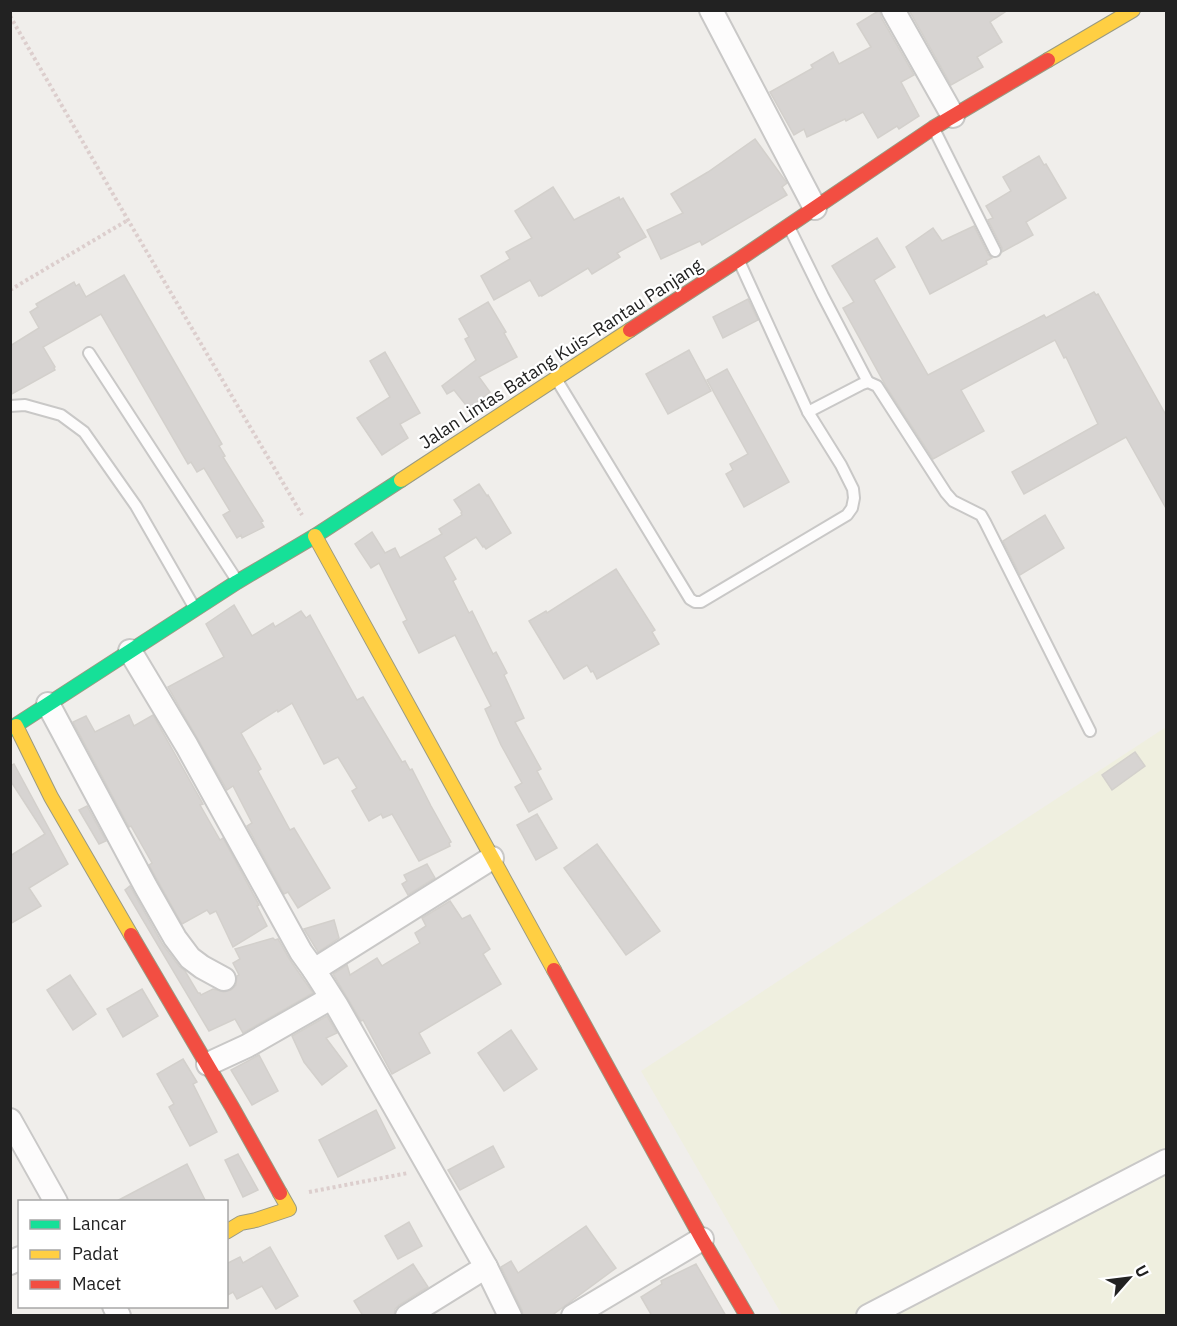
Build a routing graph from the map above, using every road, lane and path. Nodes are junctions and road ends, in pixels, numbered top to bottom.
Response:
1 (711, 10) edge
2 (893, 10) edge
3 (1133, 10) edge
4 (10, 16) edge
5 (953, 116) junction
6 (933, 128) junction
7 (815, 207) junction
8 (128, 220) junction
9 (789, 226) junction
10 (994, 251) dead end
11 (738, 260) junction
12 (10, 290) edge
13 (88, 353) dead end
14 (556, 379) junction
15 (868, 382) junction
16 (10, 406) edge
17 (808, 412) junction
18 (315, 536) junction
19 (237, 582) junction
20 (196, 610) junction
21 (130, 651) junction
22 (48, 704) junction
23 (13, 728) edge
24 (1090, 731) dead end
25 (492, 858) junction
26 (314, 970) junction
27 (224, 979) dead end
28 (331, 998) junction
29 (208, 1064) junction
30 (14, 1135) edge
31 (1167, 1161) edge
32 (429, 1169) junction
33 (283, 1197) junction
34 (55, 1200) edge
35 (228, 1231) edge
36 (702, 1239) junction
37 (486, 1267) junction
38 (406, 1316) edge
39 (510, 1316) edge
40 (573, 1316) edge
41 (747, 1316) edge
42 (868, 1316) edge

1 - 7 street
2 - 5 street
3 - 5 street, Jalan Lintas Batang Kuis–Rantau Panjang
4 - 8 path
5 - 6 street, Jalan Lintas Batang Kuis–Rantau Panjang
6 - 7 street, Jalan Lintas Batang Kuis–Rantau Panjang
6 - 10 lane
7 - 9 street, Jalan Lintas Batang Kuis–Rantau Panjang
8 - 12 path
8 - 18 path
9 - 11 street, Jalan Lintas Batang Kuis–Rantau Panjang
9 - 15 lane
11 - 14 street, Jalan Lintas Batang Kuis–Rantau Panjang
11 - 17 lane
13 - 19 lane
14 - 17 lane
14 - 18 street, Jalan Lintas Batang Kuis–Rantau Panjang
15 - 17 lane
15 - 24 lane
16 - 20 lane
18 - 19 street, Jalan Lintas Batang Kuis–Rantau Panjang
18 - 25 street
19 - 20 street, Jalan Lintas Batang Kuis–Rantau Panjang
20 - 21 street, Jalan Lintas Batang Kuis–Rantau Panjang
21 - 22 street, Jalan Lintas Batang Kuis–Rantau Panjang
21 - 26 street
22 - 23 street, Jalan Lintas Batang Kuis–Rantau Panjang
22 - 27 street
23 - 29 street
25 - 26 street
25 - 36 street
26 - 28 street
28 - 29 street
28 - 32 street
29 - 33 street
30 - 34 street
31 - 42 street
32 - 33 path
32 - 37 street
33 - 35 street
36 - 40 street
36 - 41 street
37 - 38 street
37 - 39 street

